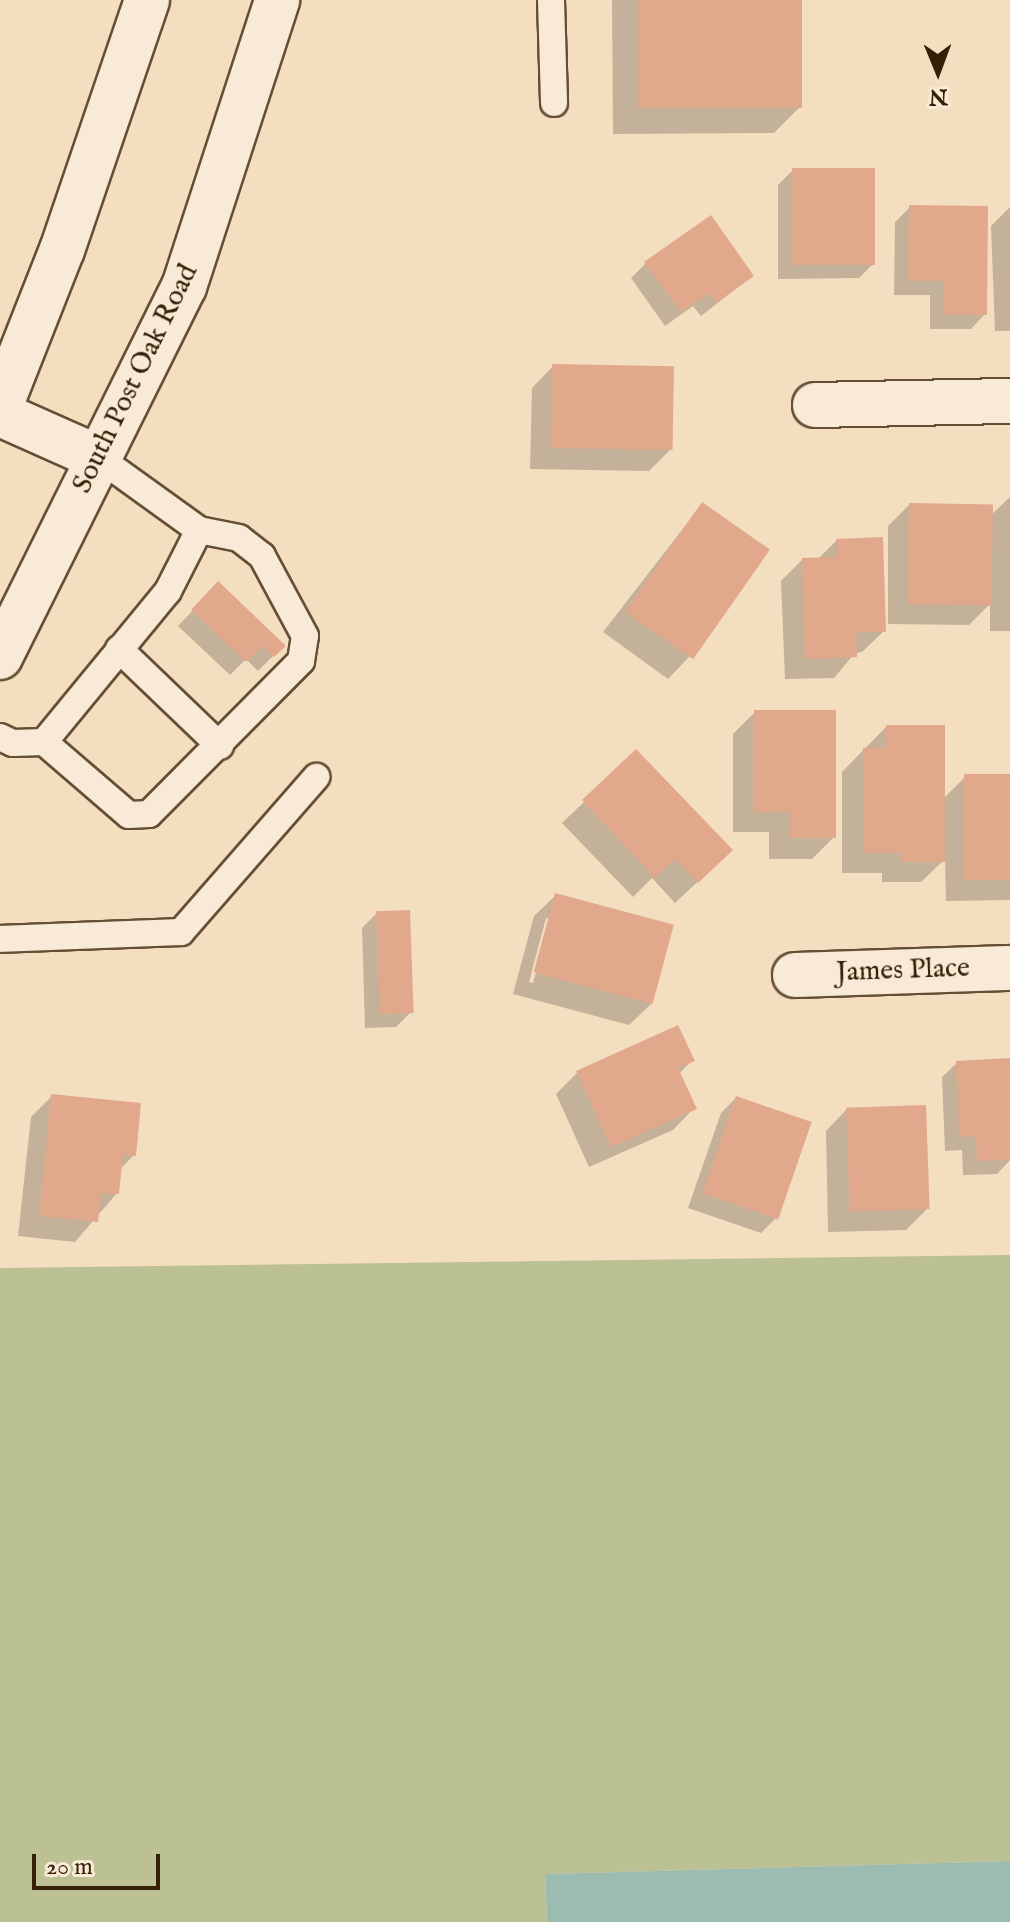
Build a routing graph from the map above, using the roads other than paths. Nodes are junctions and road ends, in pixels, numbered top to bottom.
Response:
1 (147, 0) edge
2 (277, 0) edge
3 (551, 0) edge
4 (554, 103) dead end
5 (1010, 401) edge
6 (815, 405) dead end
7 (0, 407) edge
8 (0, 414) edge
9 (99, 458) junction
10 (199, 530) junction
11 (119, 649) junction
12 (0, 657) edge
13 (0, 737) edge
14 (44, 742) junction
15 (220, 746) junction
16 (316, 777) dead end
17 (1, 944) edge
18 (1010, 968) edge
19 (795, 975) dead end

1 - 7 main road
2 - 9 main road, South Post Oak Road
3 - 4 lane
5 - 6 main road
8 - 9 main road
9 - 10 lane
9 - 12 main road, South Post Oak Road
10 - 11 lane
10 - 15 lane
11 - 14 lane
11 - 15 lane
13 - 14 lane
14 - 15 lane
16 - 17 lane
18 - 19 main road, James Place

